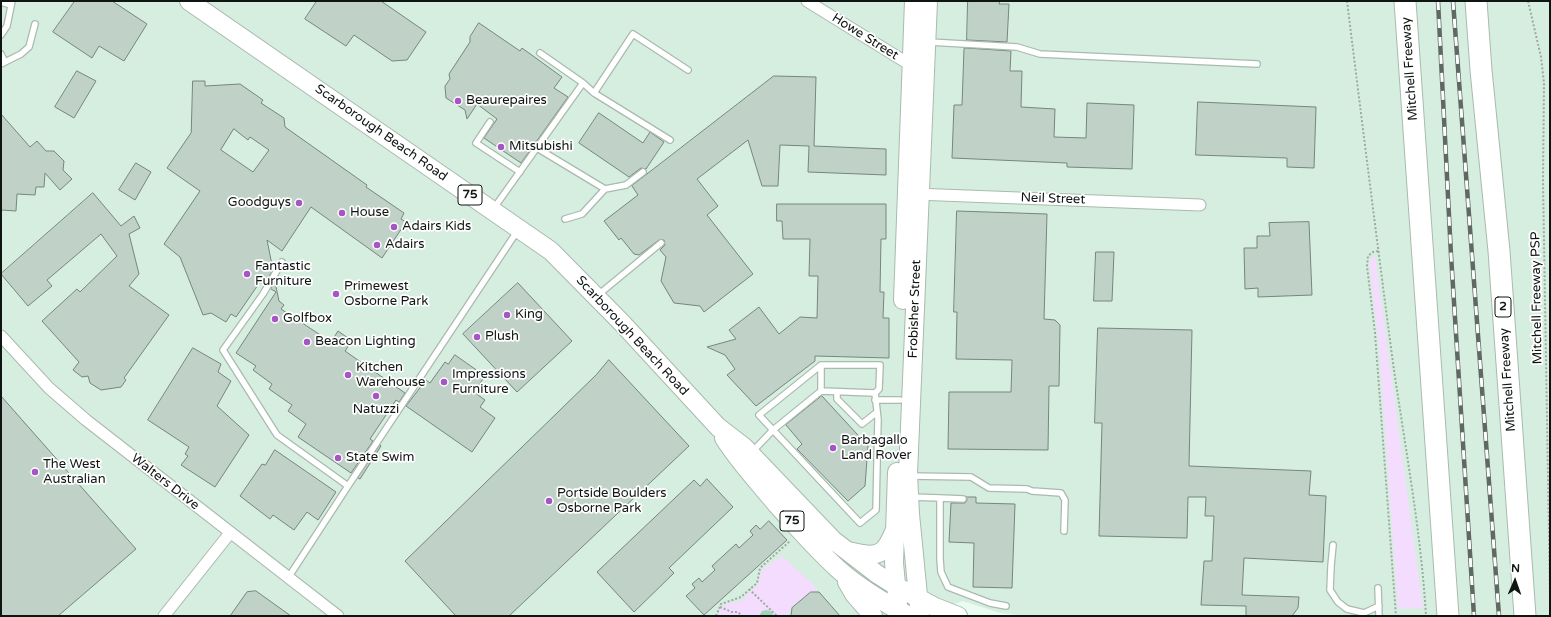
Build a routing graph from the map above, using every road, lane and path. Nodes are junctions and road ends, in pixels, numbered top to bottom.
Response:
1 (189, 1) edge
2 (808, 1) edge
3 (914, 1) edge
4 (928, 1) edge
5 (1347, 1) edge
6 (1405, 1) edge
7 (1476, 1) edge
8 (1528, 1) edge
9 (1, 2) edge
10 (11, 3) edge
11 (35, 24) dead end
12 (1, 35) edge
13 (926, 42) junction
14 (540, 53) dead end
15 (1, 54) edge
16 (3, 63) edge
17 (918, 63) junction
18 (1257, 64) dead end
19 (688, 70) dead end
20 (583, 83) junction
21 (594, 93) junction
22 (490, 122) dead end
23 (670, 140) dead end
24 (537, 148) junction
25 (520, 172) junction
26 (643, 172) dead end
27 (605, 189) junction
28 (913, 194) junction
29 (1200, 204) dead end
30 (492, 210) junction
31 (565, 219) dead end
32 (520, 228) junction
33 (661, 243) dead end
34 (1378, 251) junction
35 (282, 262) dead end
36 (596, 296) junction
37 (1, 336) edge
38 (821, 365) junction
39 (821, 391) junction
40 (837, 392) junction
41 (875, 393) junction
42 (875, 400) junction
43 (900, 400) junction
44 (877, 412) junction
45 (718, 427) junction
46 (773, 430) junction
47 (1549, 445) edge
48 (750, 453) junction
49 (908, 476) junction
50 (348, 486) junction
51 (909, 497) junction
52 (940, 498) junction
53 (964, 499) dead end
54 (895, 529) junction
55 (1064, 532) dead end
56 (230, 533) junction
57 (792, 539) dead end
58 (1333, 545) dead end
59 (844, 550) junction
60 (839, 570) junction
61 (288, 578) junction
62 (896, 586) junction
63 (1378, 588) dead end
64 (750, 589) junction
65 (1550, 596) edge
66 (1006, 606) dead end
67 (1379, 606) junction
68 (720, 607) junction
69 (919, 607) edge
70 (1448, 612) edge
71 (902, 614) edge
72 (1365, 614) edge
73 (1525, 614) edge
74 (164, 616) edge
75 (338, 616) edge
76 (716, 616) edge
77 (742, 616) edge
78 (777, 616) edge
79 (873, 616) edge
80 (958, 616) edge
81 (1380, 616) edge
82 (1396, 616) edge
83 (1426, 616) edge

1 - 30 main road, Scarborough Beach Road / 75
2 - 17 street, Howe Street
3 - 17 main road, Frobisher Street
4 - 13 main road, Frobisher Street
5 - 34 path
6 - 70 highway, Mitchell Freeway
7 - 73 highway, Mitchell Freeway / 2
8 - 47 path, Mitchell Freeway PSP
9 - 10 lane
10 - 12 lane
11 - 16 lane
13 - 17 main road, Frobisher Street
13 - 18 lane
14 - 20 lane
15 - 16 lane
17 - 28 main road, Frobisher Street
19 - 21 lane
20 - 21 lane
20 - 24 lane
21 - 23 lane
22 - 25 lane
24 - 25 lane
24 - 27 lane
25 - 30 lane
26 - 27 lane
27 - 31 lane
28 - 29 street, Neil Street
28 - 43 main road, Frobisher Street
28 - 49 main road, Frobisher Street
30 - 32 main road, Scarborough Beach Road / 75
32 - 36 main road, Scarborough Beach Road / 75
32 - 50 lane
33 - 36 lane
34 - 82 path
34 - 83 path
35 - 50 lane
36 - 45 main road, Scarborough Beach Road / 75
37 - 56 street, Walters Drive
38 - 39 lane
38 - 41 lane
38 - 46 lane
39 - 40 lane
39 - 46 lane
40 - 41 lane
40 - 44 lane
41 - 42 lane
42 - 43 lane
42 - 44 lane
43 - 54 main road, Frobisher Street
44 - 46 lane
45 - 48 main road, Scarborough Beach Road / 75
45 - 60 main road, Scarborough Beach Road / 75
46 - 48 lane
47 - 65 path, Mitchell Freeway PSP
48 - 59 main road, Scarborough Beach Road / 75
49 - 51 main road, Frobisher Street
49 - 55 lane
50 - 61 lane
51 - 52 lane
51 - 69 main road, Frobisher Street
52 - 53 lane
52 - 66 lane
54 - 59 main road
54 - 62 main road, Frobisher Street
56 - 61 street, Walters Drive
56 - 74 street
57 - 64 path
58 - 72 lane
59 - 62 main road, Scarborough Beach Road / 75
60 - 71 main road, Scarborough Beach Road / 75
60 - 79 main road
61 - 75 street, Walters Drive
62 - 69 main road, Scarborough Beach Road / 75
62 - 71 main road, Frobisher Street
63 - 67 lane
64 - 68 path
64 - 78 path
67 - 72 lane
67 - 81 lane
68 - 76 path
68 - 77 path
69 - 80 main road, Scarborough Beach Road / 75

